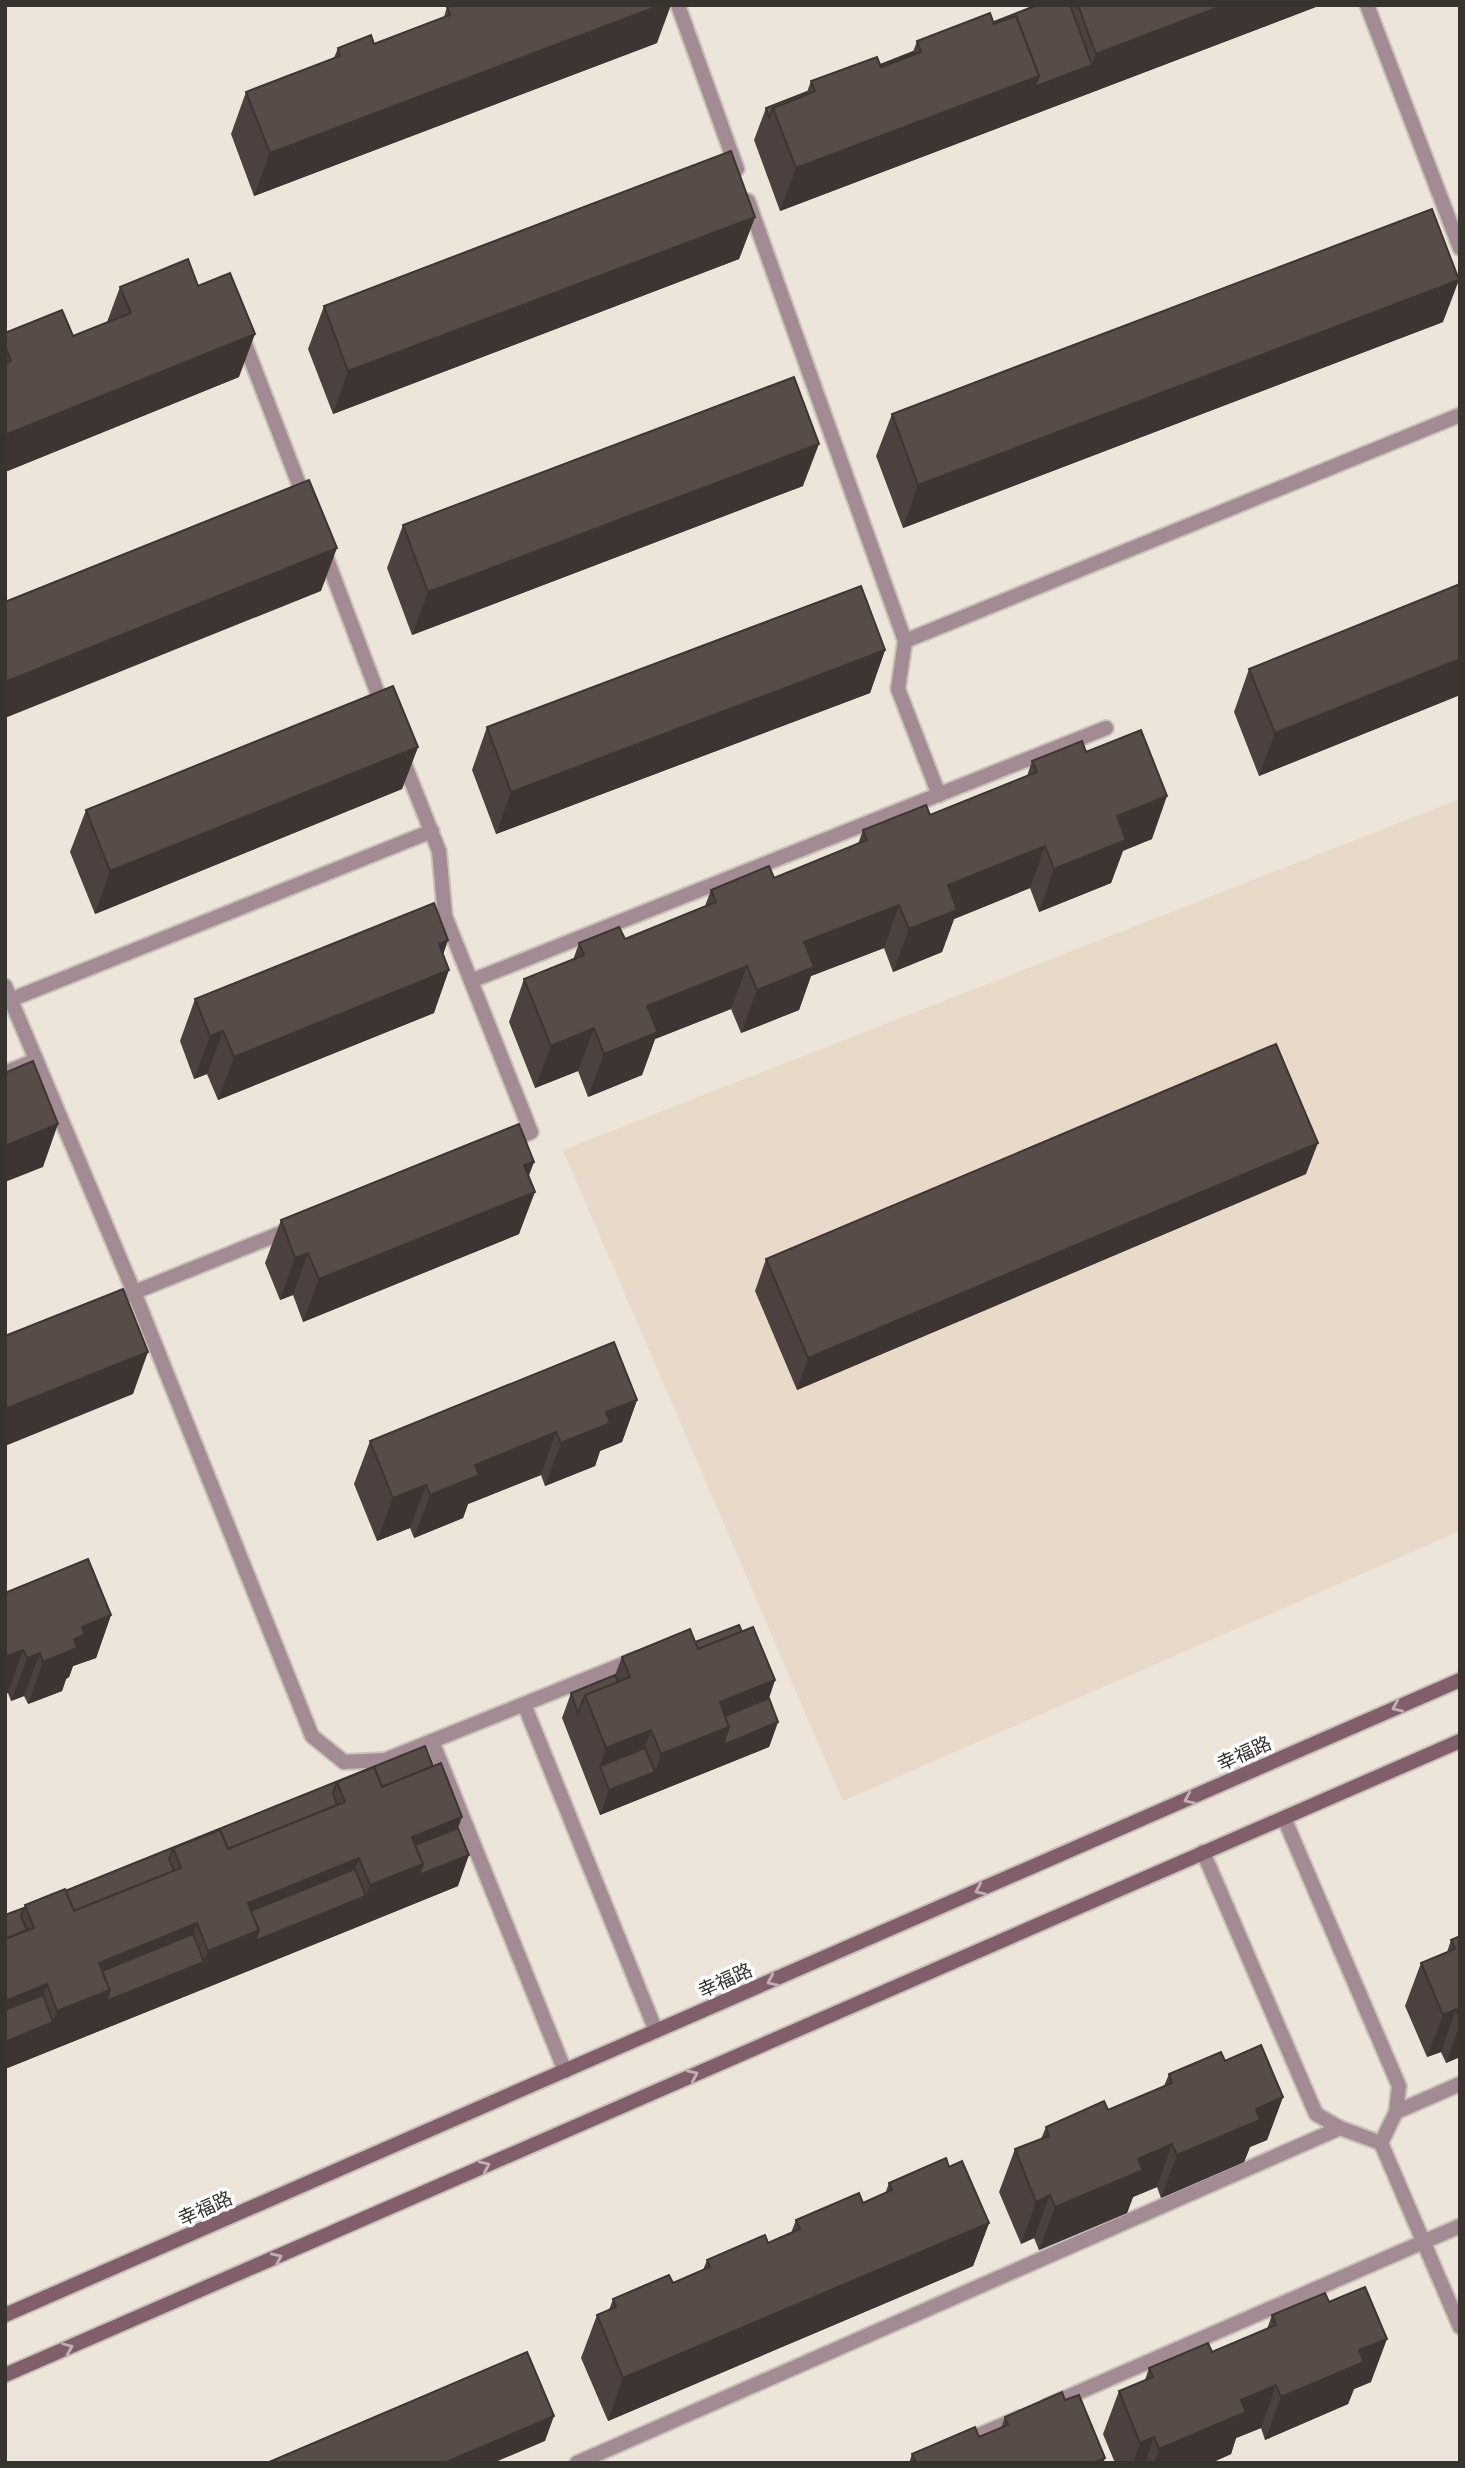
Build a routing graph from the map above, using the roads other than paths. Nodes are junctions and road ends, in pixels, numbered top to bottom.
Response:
1 (678, 5) edge
2 (1367, 5) edge
3 (1460, 248) edge
4 (235, 317) edge
5 (1460, 415) edge
6 (301, 502) edge
7 (317, 534) edge
8 (905, 640) junction
9 (388, 722) edge
10 (1106, 728) dead end
11 (398, 747) edge
12 (939, 794) junction
13 (432, 831) junction
14 (471, 981) junction
15 (5, 986) edge
16 (8, 1001) edge
17 (36, 1059) junction
18 (5, 1073) edge
19 (493, 1147) edge
20 (300, 1225) edge
21 (134, 1292) junction
22 (108, 1303) edge
23 (649, 1654) edge
24 (1460, 1680) edge
25 (524, 1704) junction
26 (432, 1741) junction
27 (1460, 1741) edge
28 (1284, 1818) junction
29 (1203, 1852) junction
30 (656, 2031) junction
31 (565, 2071) junction
32 (1460, 2084) edge
33 (1396, 2112) junction
34 (1340, 2128) junction
35 (1381, 2143) junction
36 (1460, 2226) edge
37 (1423, 2242) junction
38 (5, 2315) edge
39 (1460, 2327) edge
40 (5, 2375) edge
41 (953, 2446) edge
42 (596, 2459) edge
43 (577, 2463) edge

1 - 8 lane
2 - 3 lane
4 - 6 lane
5 - 8 lane
7 - 9 lane
8 - 12 lane
10 - 12 lane
11 - 13 lane
12 - 14 lane
13 - 14 lane
13 - 16 lane
14 - 19 lane
15 - 16 lane
16 - 17 lane
17 - 18 lane
17 - 21 lane
20 - 21 lane
21 - 22 lane
21 - 26 lane
23 - 25 lane
24 -> 30 street, 幸福路
25 - 26 lane
25 - 30 lane
26 - 31 lane
27 - 28 street
28 - 29 street
28 - 33 lane
29 - 34 lane
40 -> 29 street
30 - 31 street, 幸福路
31 - 38 street, 幸福路
32 - 33 lane
33 - 35 lane
34 - 35 lane
34 - 42 lane
35 - 37 lane
36 - 37 lane
37 - 39 lane
37 - 41 lane
42 - 43 lane

